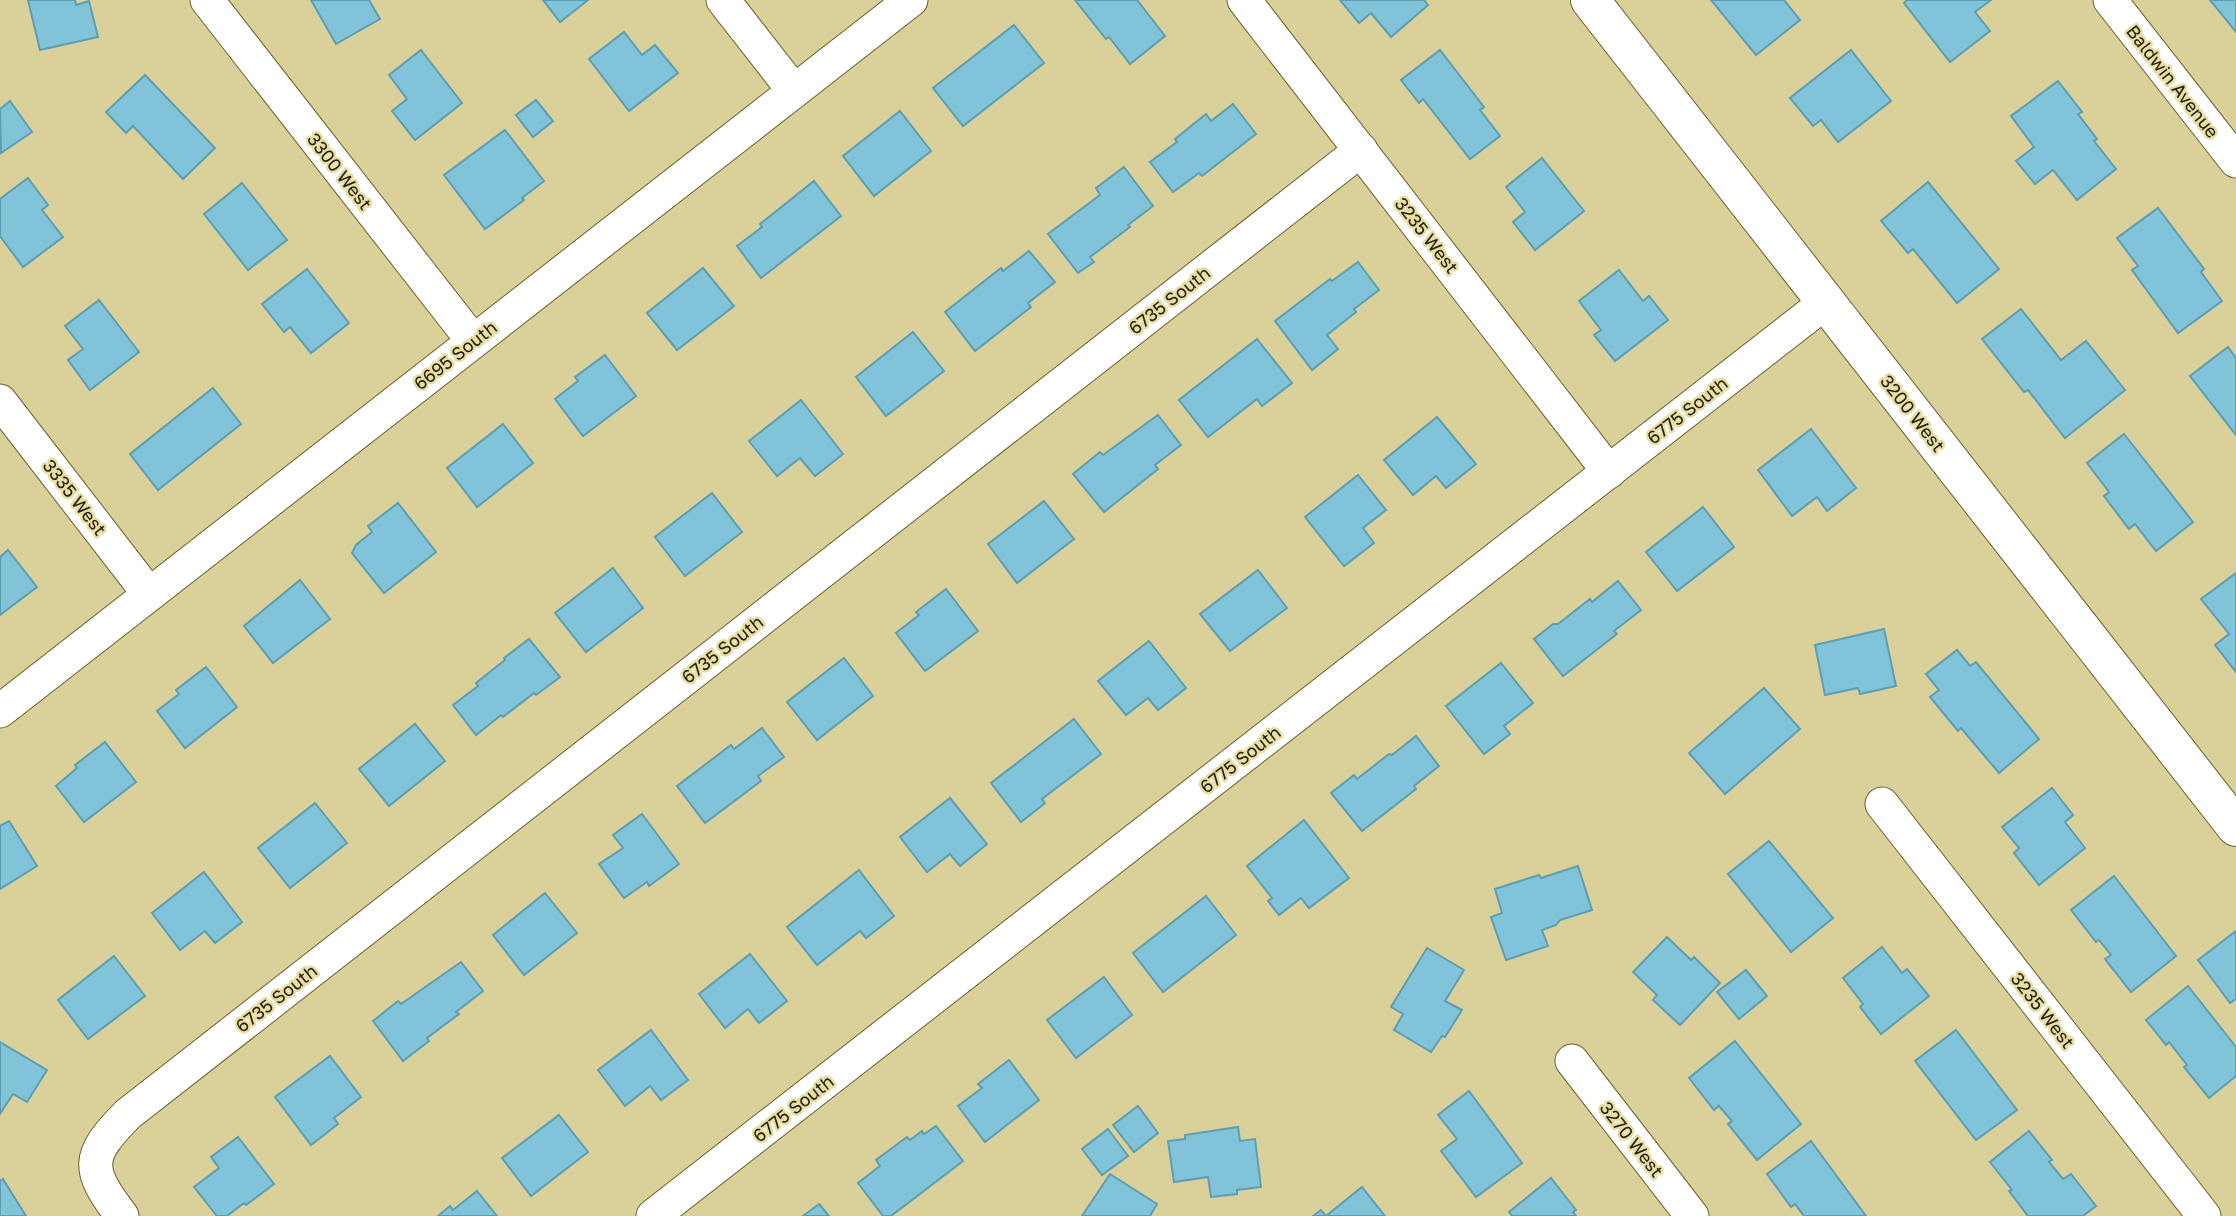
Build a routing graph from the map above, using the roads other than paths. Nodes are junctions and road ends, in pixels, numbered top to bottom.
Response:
1 (207, 0) edge
2 (723, 0) edge
3 (911, 0) edge
4 (1244, 0) edge
5 (1590, 0) edge
6 (2110, 0) edge
7 (794, 91) junction
8 (1361, 150) junction
9 (2236, 161) edge
10 (1826, 302) junction
11 (472, 341) junction
12 (0, 401) edge
13 (1609, 472) junction
14 (149, 594) junction
15 (0, 711) edge
16 (1882, 804) dead end
17 (2236, 827) edge
18 (1572, 1061) dead end
19 (122, 1216) edge
20 (653, 1216) edge
21 (1692, 1216) edge
22 (2204, 1216) edge

1 - 11 street, 3300 West
2 - 7 street
3 - 7 street, 6695 South
4 - 8 street, 3235 West
5 - 10 street, 3200 West
6 - 9 street, Baldwin Avenue
7 - 11 street, 6695 South
8 - 13 street, 3235 West
8 - 19 street, 6735 South
10 - 13 street, 6775 South
10 - 17 street, 3200 West
11 - 14 street, 6695 South
12 - 14 street, 3335 West
13 - 20 street, 6775 South
14 - 15 street, 6695 South
16 - 22 street, 3235 West
18 - 21 street, 3270 West

